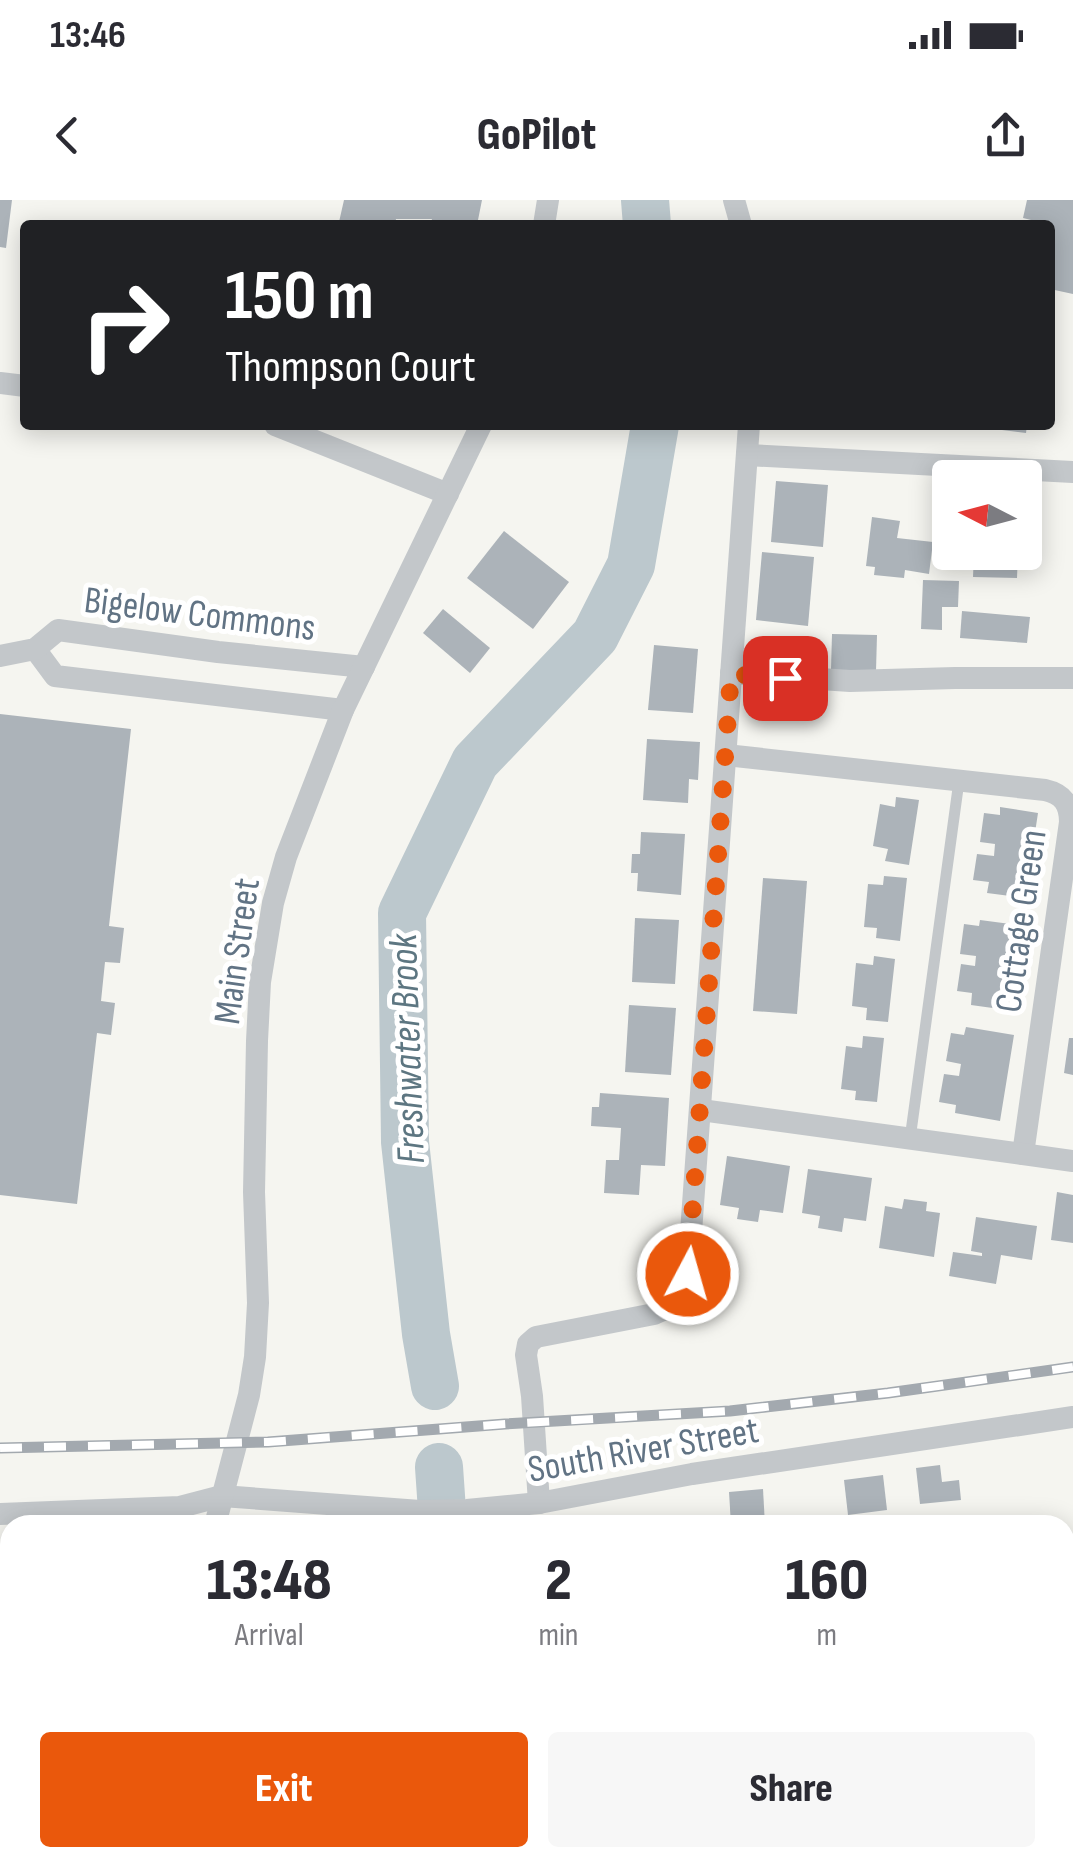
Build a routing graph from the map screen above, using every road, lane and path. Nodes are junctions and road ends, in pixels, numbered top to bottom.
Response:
1 (288, 430) edge
2 (480, 430) edge
3 (748, 430) edge
4 (746, 455) junction
5 (1073, 472) edge
6 (448, 494) junction
7 (35, 649) junction
8 (0, 656) edge
9 (364, 667) junction
10 (731, 674) junction
11 (1073, 678) edge
12 (343, 710) junction
13 (726, 756) junction
14 (958, 780) junction
15 (701, 1110) junction
16 (910, 1139) junction
17 (1023, 1154) junction
18 (1073, 1162) edge
19 (1073, 1417) edge
20 (222, 1496) junction
21 (539, 1503) junction
22 (0, 1514) edge
23 (217, 1515) edge

1 - 6 street
2 - 6 street, Main Street
3 - 4 street
4 - 5 street
4 - 10 street
6 - 9 street, Main Street
7 - 8 street, Bigelow Commons
7 - 9 street, Bigelow Commons
7 - 12 street, Bigelow Commons
9 - 12 street, Main Street
10 - 11 street
10 - 13 street
12 - 20 street, Main Street
13 - 14 street, Cottage Green
13 - 15 street
14 - 16 lane
14 - 17 street, Cottage Green
15 - 16 street
15 - 21 street
16 - 17 street
17 - 18 street
19 - 21 street, South River Street
20 - 21 street, South River Street
20 - 22 street, South River Street
20 - 23 street, Main Street

